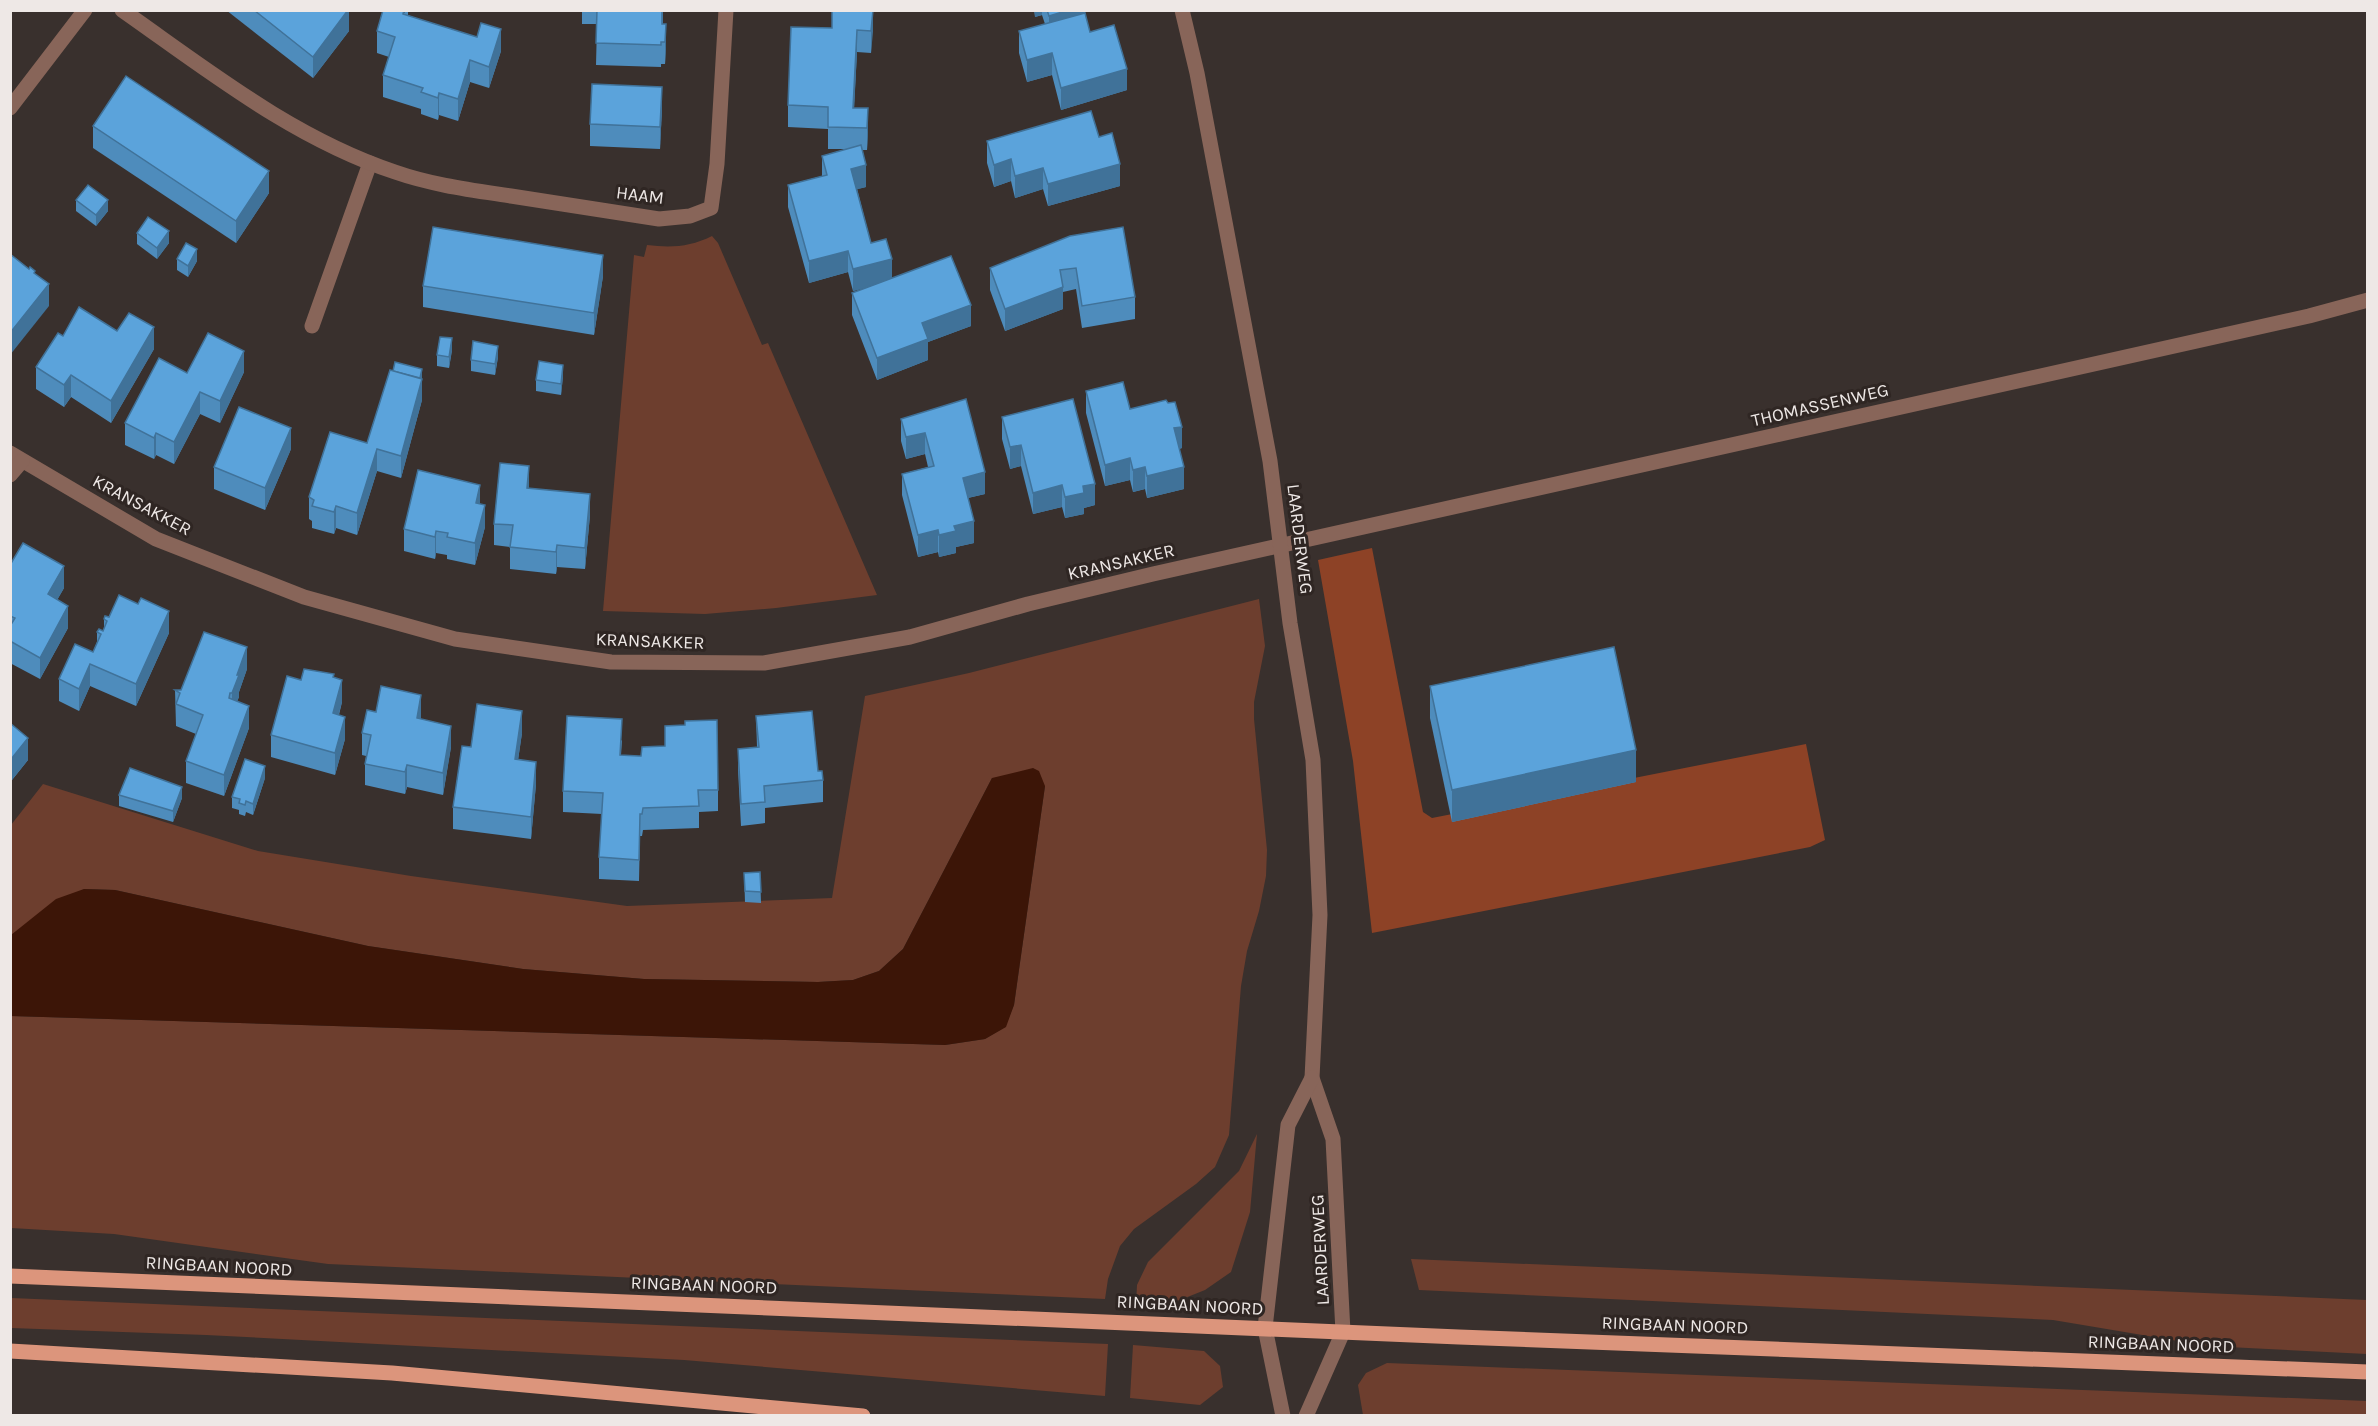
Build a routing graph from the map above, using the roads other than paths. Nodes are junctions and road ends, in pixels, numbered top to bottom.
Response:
1 (85, 10) edge
2 (122, 10) edge
3 (726, 10) edge
4 (1182, 10) edge
5 (10, 108) edge
6 (370, 162) junction
7 (2367, 300) edge
8 (312, 326) dead end
9 (16, 457) edge
10 (10, 475) edge
11 (1281, 546) junction
12 (1312, 1078) junction
13 (10, 1276) edge
14 (1265, 1328) junction
15 (1343, 1332) junction
16 (10, 1351) edge
17 (2367, 1372) edge
18 (863, 1416) edge
19 (1282, 1416) edge
20 (1306, 1416) edge

1 - 5 street
2 - 6 street, HAAM
3 - 6 street, HAAM
4 - 11 street, LAARDERWEG
6 - 8 street
7 - 11 street, THOMASSENWEG
9 - 10 street
9 - 11 street, KRANSAKKER
11 - 12 street, LAARDERWEG
12 - 14 street, LAARDERWEG
12 - 15 street, LAARDERWEG
13 - 14 main road, RINGBAAN NOORD
14 - 15 main road, RINGBAAN NOORD
14 - 19 street, LAARDERWEG
15 - 17 main road, RINGBAAN NOORD
15 - 20 street, LAARDERWEG
16 - 18 main road

